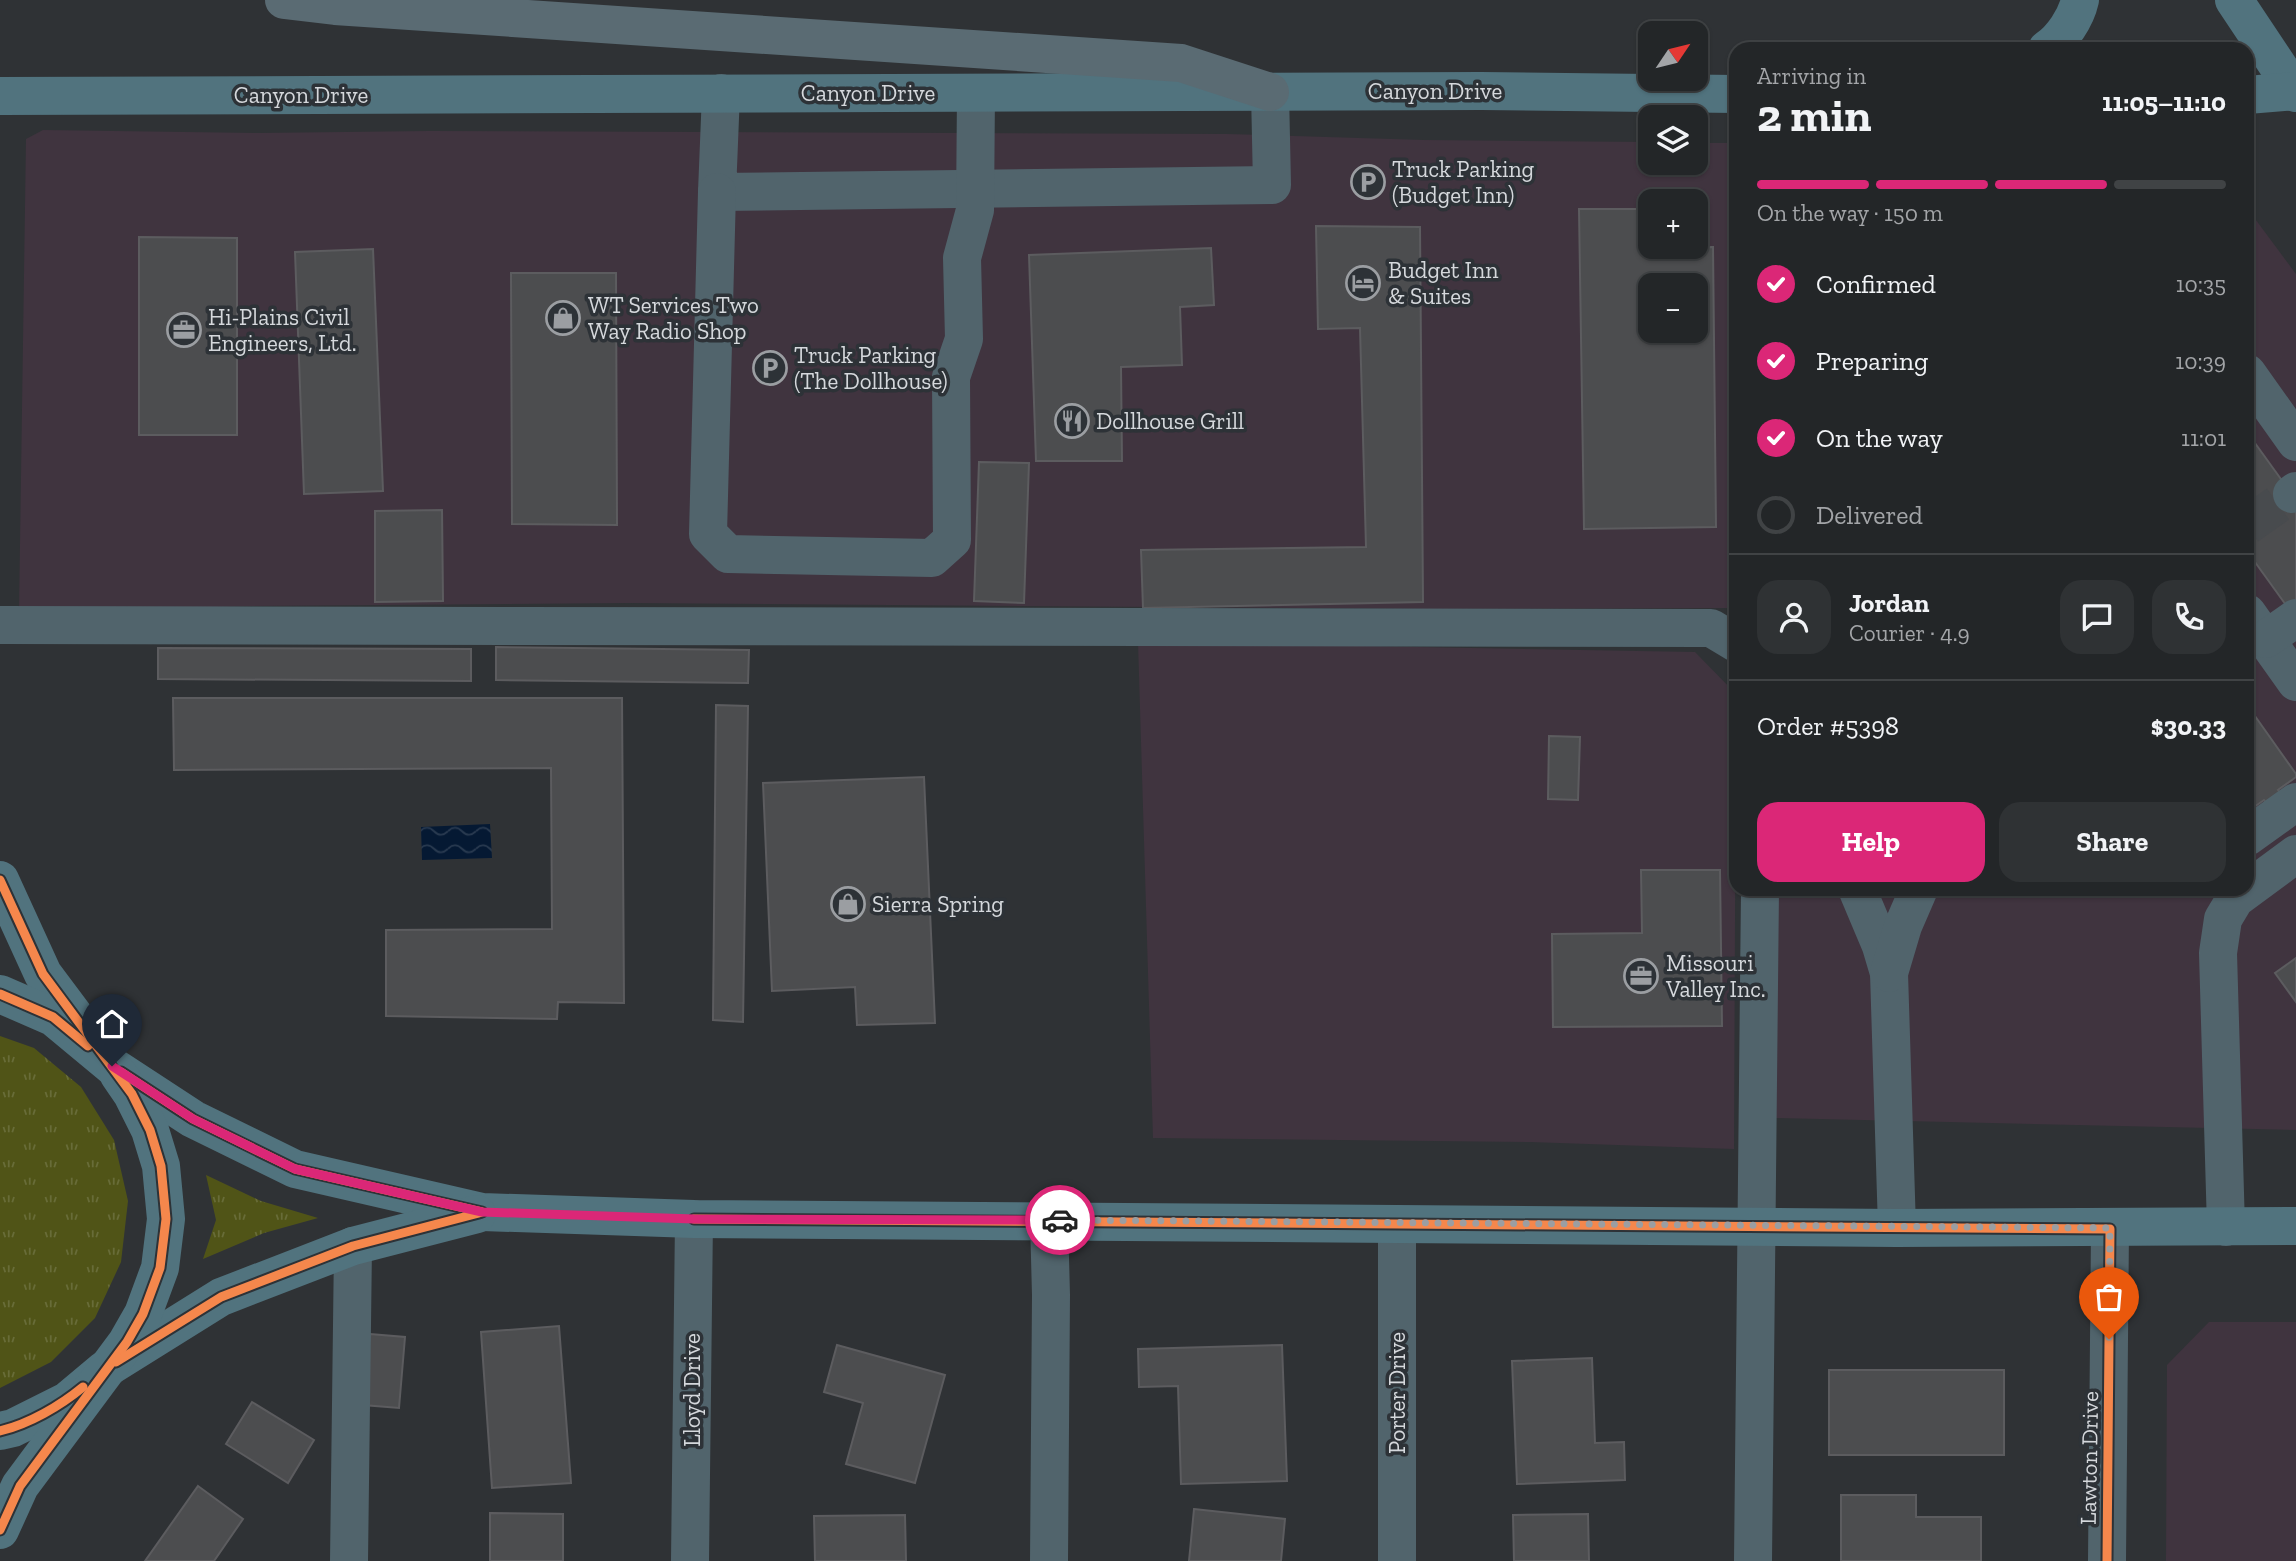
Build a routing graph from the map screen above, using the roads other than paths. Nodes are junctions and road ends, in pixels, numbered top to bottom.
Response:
1 (284, 0) edge
2 (2080, 0) edge
3 (2234, 0) edge
4 (2057, 42) edge
5 (1270, 92) junction
6 (2296, 92) edge
7 (721, 93) junction
8 (976, 93) junction
9 (1729, 94) edge
10 (2254, 95) edge
11 (0, 96) edge
12 (975, 188) junction
13 (717, 192) junction
14 (2254, 392) edge
15 (2296, 442) edge
16 (2270, 624) edge
17 (0, 625) edge
18 (1729, 639) edge
19 (2296, 682) edge
20 (2296, 802) edge
21 (2254, 832) edge
22 (2296, 854) edge
23 (0, 880) edge
24 (2254, 880) edge
25 (1760, 896) edge
26 (1863, 896) edge
27 (1879, 896) edge
28 (1915, 896) edge
29 (2230, 896) edge
30 (1895, 933) edge
31 (0, 994) edge
32 (112, 1066) junction
33 (482, 1212) junction
34 (694, 1219) junction
35 (1049, 1220) junction
36 (1396, 1224) junction
37 (1755, 1226) junction
38 (2296, 1226) edge
39 (2226, 1227) junction
40 (1897, 1228) junction
41 (2110, 1228) junction
42 (353, 1246) junction
43 (104, 1370) junction
44 (0, 1431) edge
45 (0, 1530) edge
46 (349, 1561) edge
47 (690, 1561) edge
48 (1049, 1561) edge
49 (1397, 1561) edge
50 (1753, 1561) edge
51 (2107, 1561) edge

1 - 5 highway
2 - 4 main road
3 - 6 main road
5 - 8 main road, Canyon Drive
5 - 9 main road, Canyon Drive
5 - 12 street
6 - 10 main road
7 - 8 main road, Canyon Drive
7 - 11 main road, Canyon Drive
7 - 13 street
8 - 12 street
12 - 13 street
12 - 13 street
14 - 15 street
16 - 19 street
17 - 18 street
20 - 21 street
22 - 24 street
23 - 32 main road
25 - 37 street
26 - 30 street
27 - 30 street
28 - 30 street
29 - 39 street
30 - 40 street
31 - 32 main road
32 - 33 main road
32 - 43 main road
33 - 34 main road
33 - 42 main road
34 - 35 main road
34 - 47 street, Lloyd Drive
35 - 36 main road
35 - 48 street
36 - 37 main road
36 - 49 street, Porter Drive
37 - 40 main road
37 - 50 street
38 - 39 main road
39 - 41 main road
40 - 41 main road
41 - 51 street, Lawton Drive
42 - 43 main road
42 - 46 street
43 - 44 main road
43 - 45 main road

